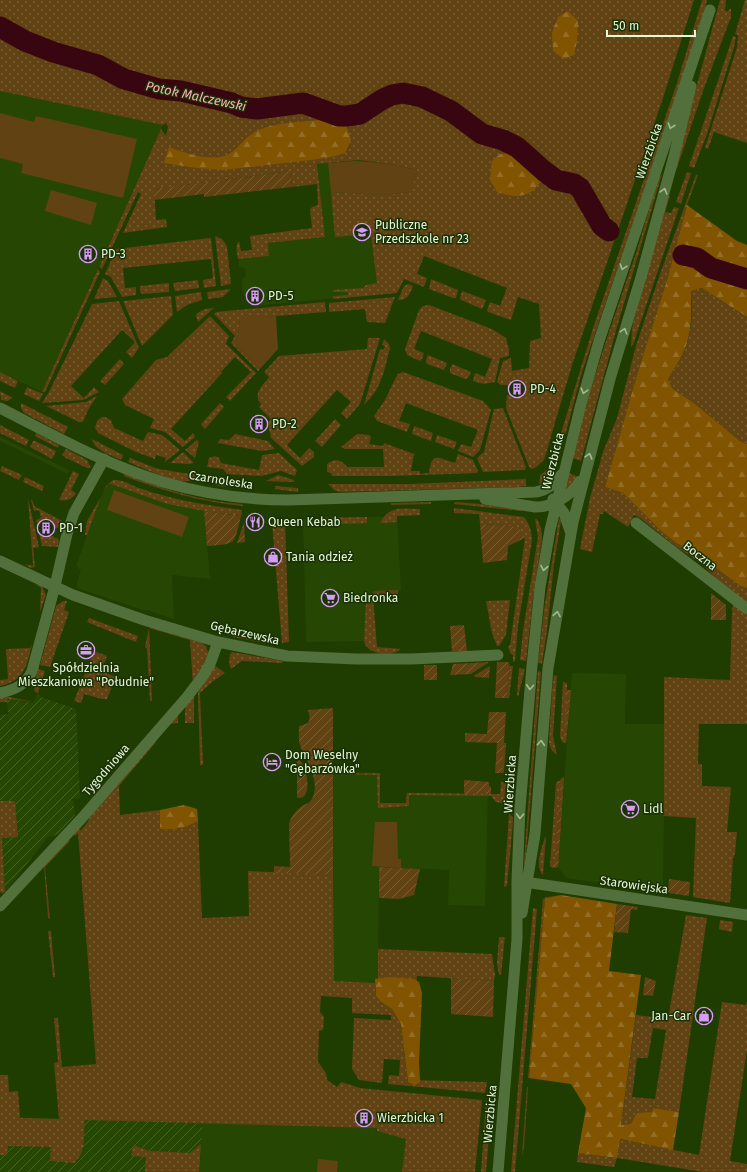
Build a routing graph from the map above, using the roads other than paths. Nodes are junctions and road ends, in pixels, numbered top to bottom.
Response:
1 (712, 5) edge
2 (0, 408) edge
3 (104, 460) junction
4 (564, 470) junction
5 (584, 475) junction
6 (536, 492) junction
7 (455, 495) junction
8 (556, 502) junction
9 (535, 507) junction
10 (636, 523) dead end
11 (550, 530) junction
12 (570, 535) junction
13 (0, 561) edge
14 (55, 586) junction
15 (747, 609) edge
16 (218, 642) junction
17 (498, 655) dead end
18 (0, 693) edge
19 (523, 881) junction
20 (0, 906) edge
21 (747, 915) edge
22 (498, 1172) edge

1 -> 4 street, Wierzbicka
5 -> 1 street, Wierzbicka
2 - 3 street, Czarnoleska
3 - 7 street, Czarnoleska
3 - 14 street
4 - 6 street
4 - 8 street, Wierzbicka
5 - 8 street, Czarnoleska
5 - 12 street, Wierzbicka
6 - 7 street, Czarnoleska
6 - 8 street
7 - 9 street, Czarnoleska
8 - 9 street, Czarnoleska
8 - 11 street, Wierzbicka
8 - 12 street
9 - 11 street
10 - 15 street, Boczna
11 -> 19 street, Wierzbicka
19 -> 12 street, Wierzbicka
13 - 14 street, Gębarzewska
14 - 16 street, Gębarzewska
14 - 18 street
16 - 17 street, Gębarzewska
16 - 20 street, Tygodniowa
19 - 21 street, Starowiejska
19 - 22 street, Wierzbicka

